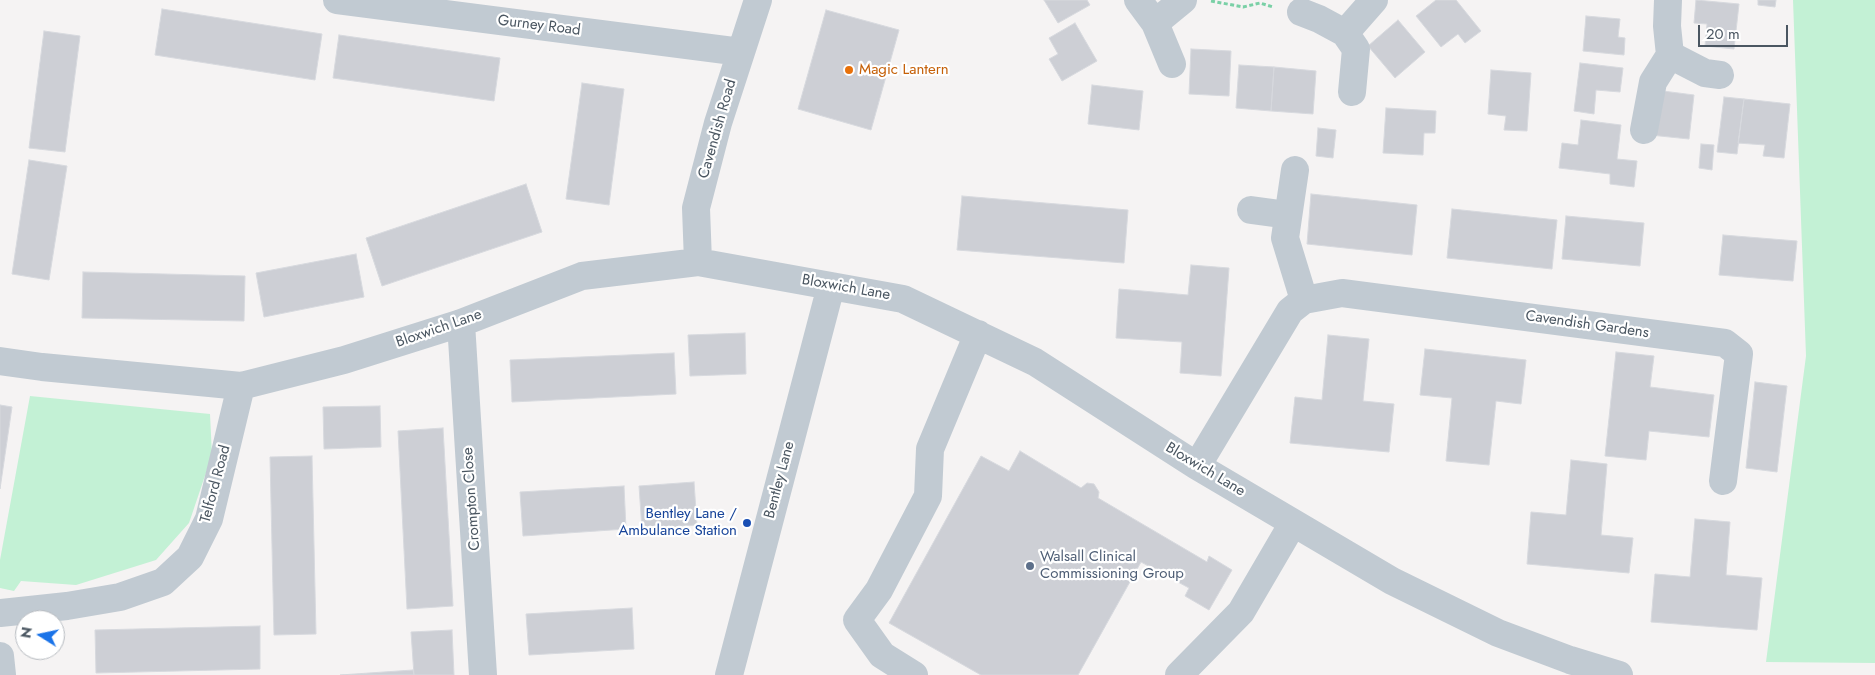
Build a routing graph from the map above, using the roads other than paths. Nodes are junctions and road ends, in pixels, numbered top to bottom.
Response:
1 (337, 0) edge
2 (758, 0) edge
3 (1138, 0) edge
4 (1183, 0) edge
5 (1374, 0) edge
6 (1668, 0) edge
7 (382, 3) edge
8 (1301, 12) road end
9 (1155, 23) junction
10 (1345, 33) junction
11 (741, 52) junction
12 (1670, 56) junction
13 (1172, 64) dead end
14 (1720, 75) dead end
15 (1352, 92) dead end
16 (1644, 130) dead end
17 (1295, 170) dead end
18 (1251, 210) dead end
19 (1288, 215) junction
20 (698, 262) junction
21 (831, 286) junction
22 (1304, 300) junction
23 (461, 323) junction
24 (978, 334) junction
25 (0, 361) edge
26 (241, 386) junction
27 (1196, 466) junction
28 (1723, 481) dead end
29 (1293, 523) junction
30 (0, 613) edge
31 (0, 656) edge
32 (2, 675) edge
33 (483, 675) edge
34 (729, 675) edge
35 (914, 675) edge
36 (1179, 675) edge
37 (1619, 675) edge

1 - 7 street, Gurney Road
2 - 11 street, Cavendish Road
3 - 9 street
4 - 9 street
5 - 10 street
6 - 12 street
7 - 11 street, Gurney Road
8 - 10 street
9 - 13 street
10 - 15 street
11 - 20 street, Cavendish Road
12 - 14 street
12 - 16 street
17 - 19 street
18 - 19 street
19 - 22 street
20 - 21 street, Bloxwich Lane
20 - 23 street, Bloxwich Lane
21 - 24 street, Bloxwich Lane
21 - 34 street, Bentley Lane
22 - 27 street
22 - 28 street, Cavendish Gardens
23 - 26 street, Bloxwich Lane
23 - 33 street, Crompton Close
24 - 27 street, Bloxwich Lane
24 - 35 street
25 - 26 street, Bloxwich Lane
26 - 30 street, Telford Road
27 - 29 street, Bloxwich Lane
29 - 36 street
29 - 37 street, Bloxwich Lane
31 - 32 street

